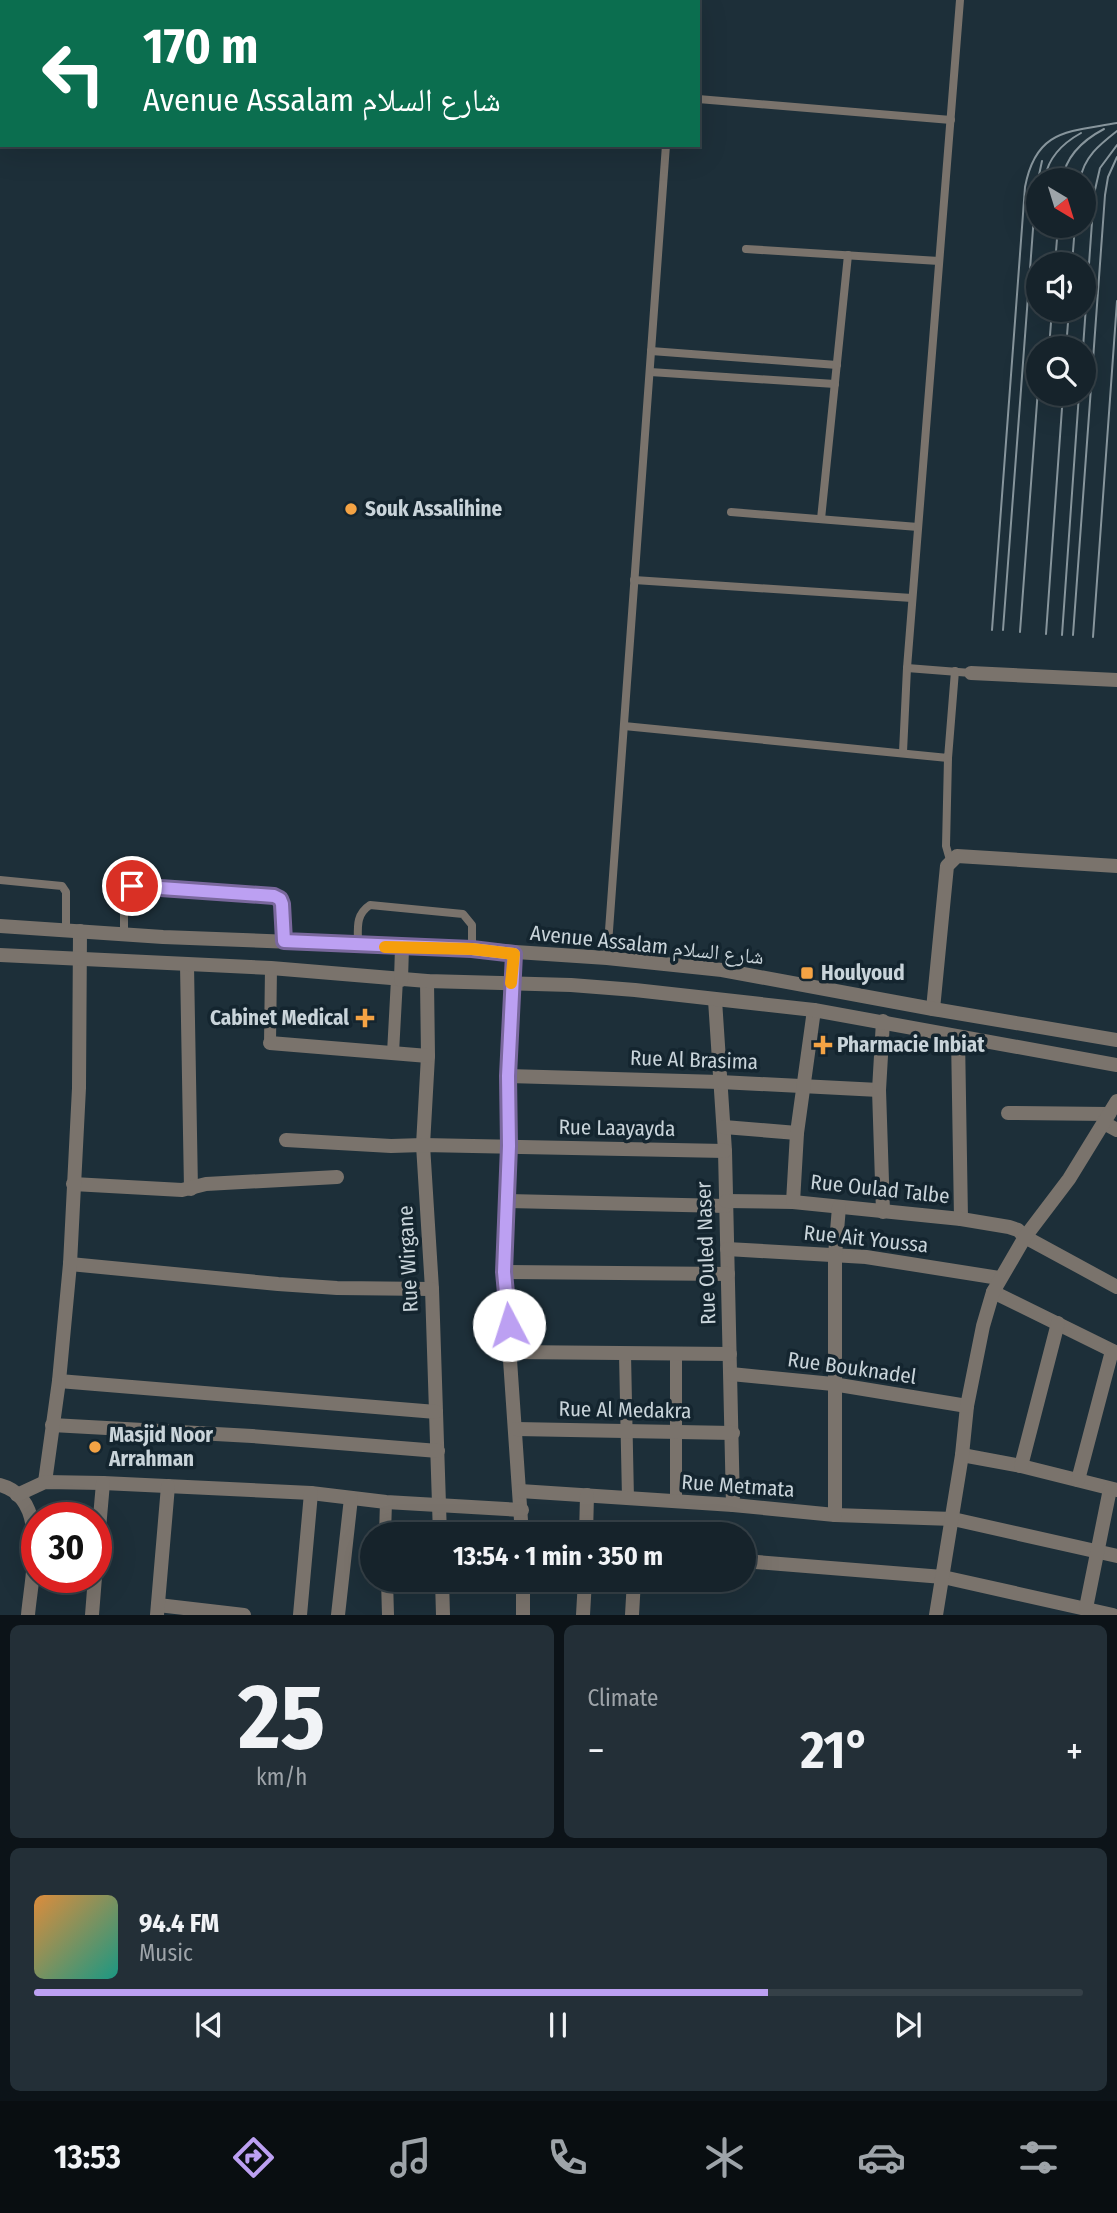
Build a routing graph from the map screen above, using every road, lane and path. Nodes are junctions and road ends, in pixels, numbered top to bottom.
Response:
1 (960, 0) edge
2 (700, 99) edge
3 (951, 120) junction
4 (666, 147) edge
5 (746, 249) dead end
6 (848, 255) junction
7 (939, 261) junction
8 (651, 351) junction
9 (837, 365) junction
10 (650, 372) junction
11 (835, 384) junction
12 (731, 512) dead end
13 (821, 519) junction
14 (918, 527) junction
15 (634, 580) junction
16 (912, 598) junction
17 (907, 668) junction
18 (955, 671) junction
19 (971, 673) joint
20 (1117, 680) edge
21 (624, 726) junction
22 (903, 752) junction
23 (948, 758) junction
24 (950, 860) junction
25 (1117, 866) edge
26 (0, 880) edge
27 (0, 926) edge
28 (73, 931) junction
29 (124, 934) junction
30 (284, 941) junction
31 (358, 945) junction
32 (402, 947) junction
33 (472, 949) junction
34 (514, 954) junction
35 (0, 955) edge
36 (80, 957) junction
37 (607, 958) junction
38 (187, 965) junction
39 (271, 968) junction
40 (399, 979) junction
41 (427, 981) junction
42 (511, 984) junction
43 (715, 1000) junction
44 (933, 1009) junction
45 (814, 1010) junction
46 (883, 1021) junction
47 (958, 1037) junction
48 (1117, 1040) edge
49 (270, 1043) joint
50 (393, 1054) junction
51 (428, 1056) junction
52 (1117, 1065) edge
53 (508, 1076) junction
54 (720, 1082) junction
55 (804, 1085) junction
56 (879, 1090) junction
57 (1008, 1113) dead end
58 (1112, 1117) edge
59 (723, 1127) junction
60 (797, 1133) junction
61 (286, 1140) dead end
62 (423, 1145) junction
63 (509, 1146) junction
64 (724, 1151) junction
65 (337, 1177) dead end
66 (73, 1184) junction
67 (191, 1189) junction
68 (507, 1201) junction
69 (793, 1202) junction
70 (726, 1204) junction
71 (839, 1207) junction
72 (883, 1212) junction
73 (961, 1219) junction
74 (1025, 1237) junction
75 (727, 1249) junction
76 (835, 1255) junction
77 (70, 1264) junction
78 (504, 1272) junction
79 (728, 1275) junction
80 (996, 1285) junction
81 (1117, 1287) edge
82 (432, 1289) junction
83 (1058, 1323) junction
84 (511, 1352) junction
85 (1115, 1352) edge
86 (625, 1354) junction
87 (676, 1354) junction
88 (730, 1354) junction
89 (731, 1374) junction
90 (59, 1381) junction
91 (833, 1384) junction
92 (967, 1406) junction
93 (436, 1412) junction
94 (52, 1425) junction
95 (516, 1429) junction
96 (627, 1432) junction
97 (677, 1433) junction
98 (733, 1433) junction
99 (438, 1451) junction
100 (962, 1455) junction
101 (1021, 1466) junction
102 (1078, 1480) junction
103 (45, 1482) junction
104 (103, 1483) junction
105 (0, 1485) edge
106 (168, 1486) junction
107 (1113, 1490) edge
108 (520, 1491) junction
109 (311, 1493) junction
110 (17, 1495) junction
111 (587, 1495) junction
112 (351, 1497) junction
113 (628, 1499) junction
114 (101, 1502) edge
115 (386, 1502) junction
116 (676, 1502) junction
117 (438, 1505) junction
118 (733, 1505) junction
119 (522, 1510) junction
120 (835, 1515) junction
121 (953, 1519) junction
122 (385, 1522) edge
123 (439, 1522) edge
124 (522, 1522) edge
125 (586, 1522) edge
126 (1097, 1552) junction
127 (1117, 1556) edge
128 (756, 1563) edge
129 (943, 1577) junction
130 (387, 1592) edge
131 (442, 1592) edge
132 (523, 1592) edge
133 (584, 1592) edge
134 (633, 1592) edge
135 (94, 1593) edge
136 (1086, 1608) junction
137 (1063, 1609) edge
138 (157, 1610) edge
139 (28, 1615) edge
140 (92, 1615) edge
141 (244, 1615) edge
142 (300, 1615) edge
143 (338, 1615) edge
144 (388, 1615) edge
145 (443, 1615) edge
146 (523, 1615) edge
147 (583, 1615) edge
148 (632, 1615) edge
149 (936, 1615) edge
150 (1113, 1615) edge

1 - 3 lane
2 - 3 lane
3 - 7 lane
4 - 8 lane
5 - 6 lane
6 - 7 lane
6 - 9 lane
7 - 14 lane
8 - 9 lane
8 - 10 lane
9 - 11 lane
10 - 11 lane
10 - 15 lane
11 - 13 lane
12 - 13 lane
13 - 14 lane
14 - 16 lane
15 - 16 lane
15 - 21 lane
16 - 17 lane
17 - 18 lane
17 - 22 lane
18 - 19 lane
18 - 23 lane
19 - 20 street
21 - 22 lane
21 - 37 lane
22 - 23 lane
23 - 24 lane
24 - 25 street
24 - 44 street
26 - 28 lane
27 - 28 street, Avenue Assalam شارع السلام
28 - 29 street, Avenue Assalam شارع السلام
28 - 36 street
29 - 30 street, Avenue Assalam شارع السلام
29 - 30 lane
30 - 31 street, Avenue Assalam شارع السلام
31 - 32 street, Avenue Assalam شارع السلام
31 - 33 lane
32 - 33 street, Avenue Assalam شارع السلام
32 - 40 street
33 - 34 street, Avenue Assalam شارع السلام
34 - 37 street, Avenue Assalam شارع السلام
34 - 42 street
35 - 36 street
36 - 38 street
36 - 66 street
37 - 44 street, Avenue Assalam شارع السلام
38 - 39 street
38 - 67 street
39 - 40 street
39 - 49 street
40 - 41 street
40 - 50 street
41 - 42 street
41 - 51 street, Rue Wirgane
42 - 43 street
42 - 53 street
43 - 45 street
43 - 54 street, Rue Ouled Naser
44 - 48 street, Avenue Assalam شارع السلام
45 - 46 street
45 - 55 street
46 - 47 street
46 - 56 street
47 - 52 street
47 - 73 street
49 - 50 street
50 - 51 street
51 - 62 street, Rue Wirgane
53 - 54 street, Rue Al Brasima
53 - 63 street
54 - 55 street, Rue Al Brasima
54 - 59 street, Rue Ouled Naser
55 - 56 street, Rue Al Brasima
55 - 60 street
56 - 72 street
57 - 58 street
58 - 74 street
59 - 60 street
59 - 64 street, Rue Ouled Naser
60 - 69 street
61 - 62 street, Rue Laayayda
62 - 63 street, Rue Laayayda
62 - 82 street, Rue Wirgane
63 - 64 street, Rue Laayayda
63 - 68 street
64 - 70 street, Rue Ouled Naser
65 - 67 street
66 - 67 street
66 - 77 street
68 - 70 street, Rue Oulad Talbe
68 - 78 street
69 - 70 street, Rue Oulad Talbe
69 - 71 street, Rue Oulad Talbe
70 - 75 street, Rue Ouled Naser
71 - 72 street, Rue Oulad Talbe
71 - 76 street
72 - 73 street, Rue Oulad Talbe
73 - 74 street, Rue Oulad Talbe
74 - 80 street
74 - 81 street, Rue Oulad Talbe
75 - 76 street, Rue Ait Youssa
75 - 79 street, Rue Ouled Naser
76 - 80 street, Rue Ait Youssa
76 - 91 street
77 - 82 street
77 - 90 street
78 - 79 street
78 - 84 street
79 - 88 street, Rue Ouled Naser
80 - 83 street, Rue Ait Youssa
80 - 92 street
82 - 93 street, Rue Wirgane
83 - 85 street, Rue Ait Youssa
83 - 101 street
84 - 86 street
84 - 95 street
85 - 102 street
86 - 87 street
86 - 96 street
87 - 88 street
87 - 97 street
88 - 89 street, Rue Ouled Naser
89 - 91 street, Rue Bouknadel
89 - 98 street, Rue Ouled Naser
90 - 93 street
90 - 94 street
91 - 92 street, Rue Bouknadel
91 - 120 street
92 - 100 street
93 - 99 street, Rue Wirgane
94 - 99 street
94 - 103 street
95 - 96 street, Rue Al Medakra
95 - 108 street
96 - 97 street, Rue Al Medakra
96 - 113 street
97 - 98 street, Rue Al Medakra
97 - 116 street
98 - 118 street, Rue Ouled Naser
99 - 117 street, Rue Wirgane
100 - 101 street
100 - 121 street
101 - 102 street
102 - 107 street
103 - 104 street
103 - 110 street
104 - 106 street
104 - 114 street
105 - 110 street
106 - 109 street
106 - 138 street
107 - 126 street
108 - 111 street, Rue Metmata
108 - 119 street
109 - 112 street
109 - 142 street
110 - 139 street
111 - 113 street, Rue Metmata
111 - 125 street
112 - 115 street
112 - 143 street
113 - 116 street, Rue Metmata
115 - 117 street
115 - 122 street
116 - 118 street, Rue Metmata
117 - 119 street
117 - 123 street, Rue Wirgane
118 - 120 street, Rue Metmata
119 - 124 street
120 - 121 street, Rue Metmata
121 - 126 street, Rue Metmata
121 - 129 street
126 - 127 street, Rue Metmata
126 - 136 street
128 - 129 street
129 - 137 street
129 - 149 street
130 - 144 street
131 - 145 street
132 - 146 street
133 - 147 street
134 - 148 street
135 - 140 street
136 - 137 street
136 - 150 street
138 - 141 street

